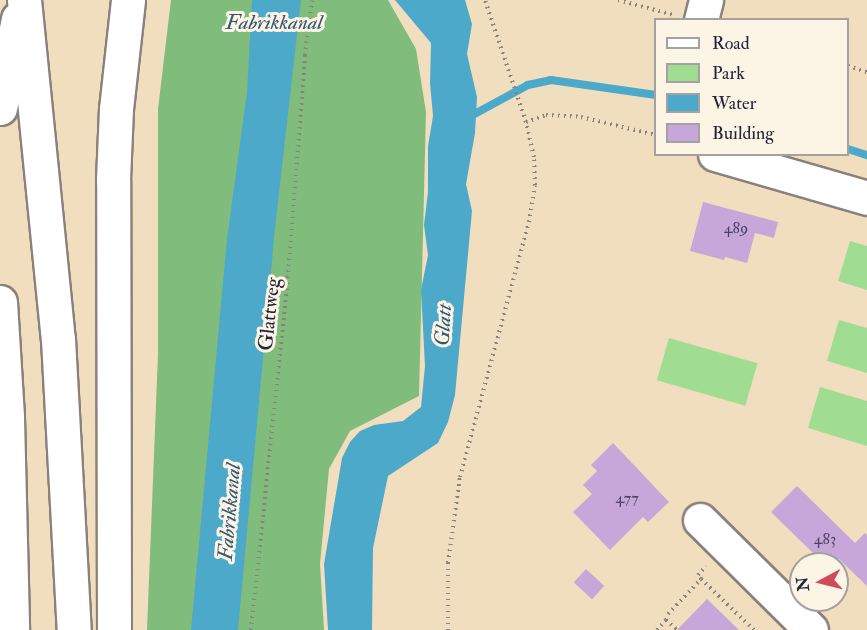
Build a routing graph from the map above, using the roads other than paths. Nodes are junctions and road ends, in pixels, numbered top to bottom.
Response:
1 (23, 0) edge
2 (128, 0) edge
3 (706, 0) edge
4 (690, 18) edge
5 (0, 108) edge
6 (722, 156) edge
7 (867, 198) edge
8 (0, 302) edge
9 (700, 520) dead end
10 (12, 630) edge
11 (74, 630) edge
12 (114, 630) edge
13 (811, 630) edge

1 - 5 main road
1 - 11 main road
2 - 12 main road
3 - 4 main road
6 - 7 main road
8 - 10 main road
9 - 13 main road

